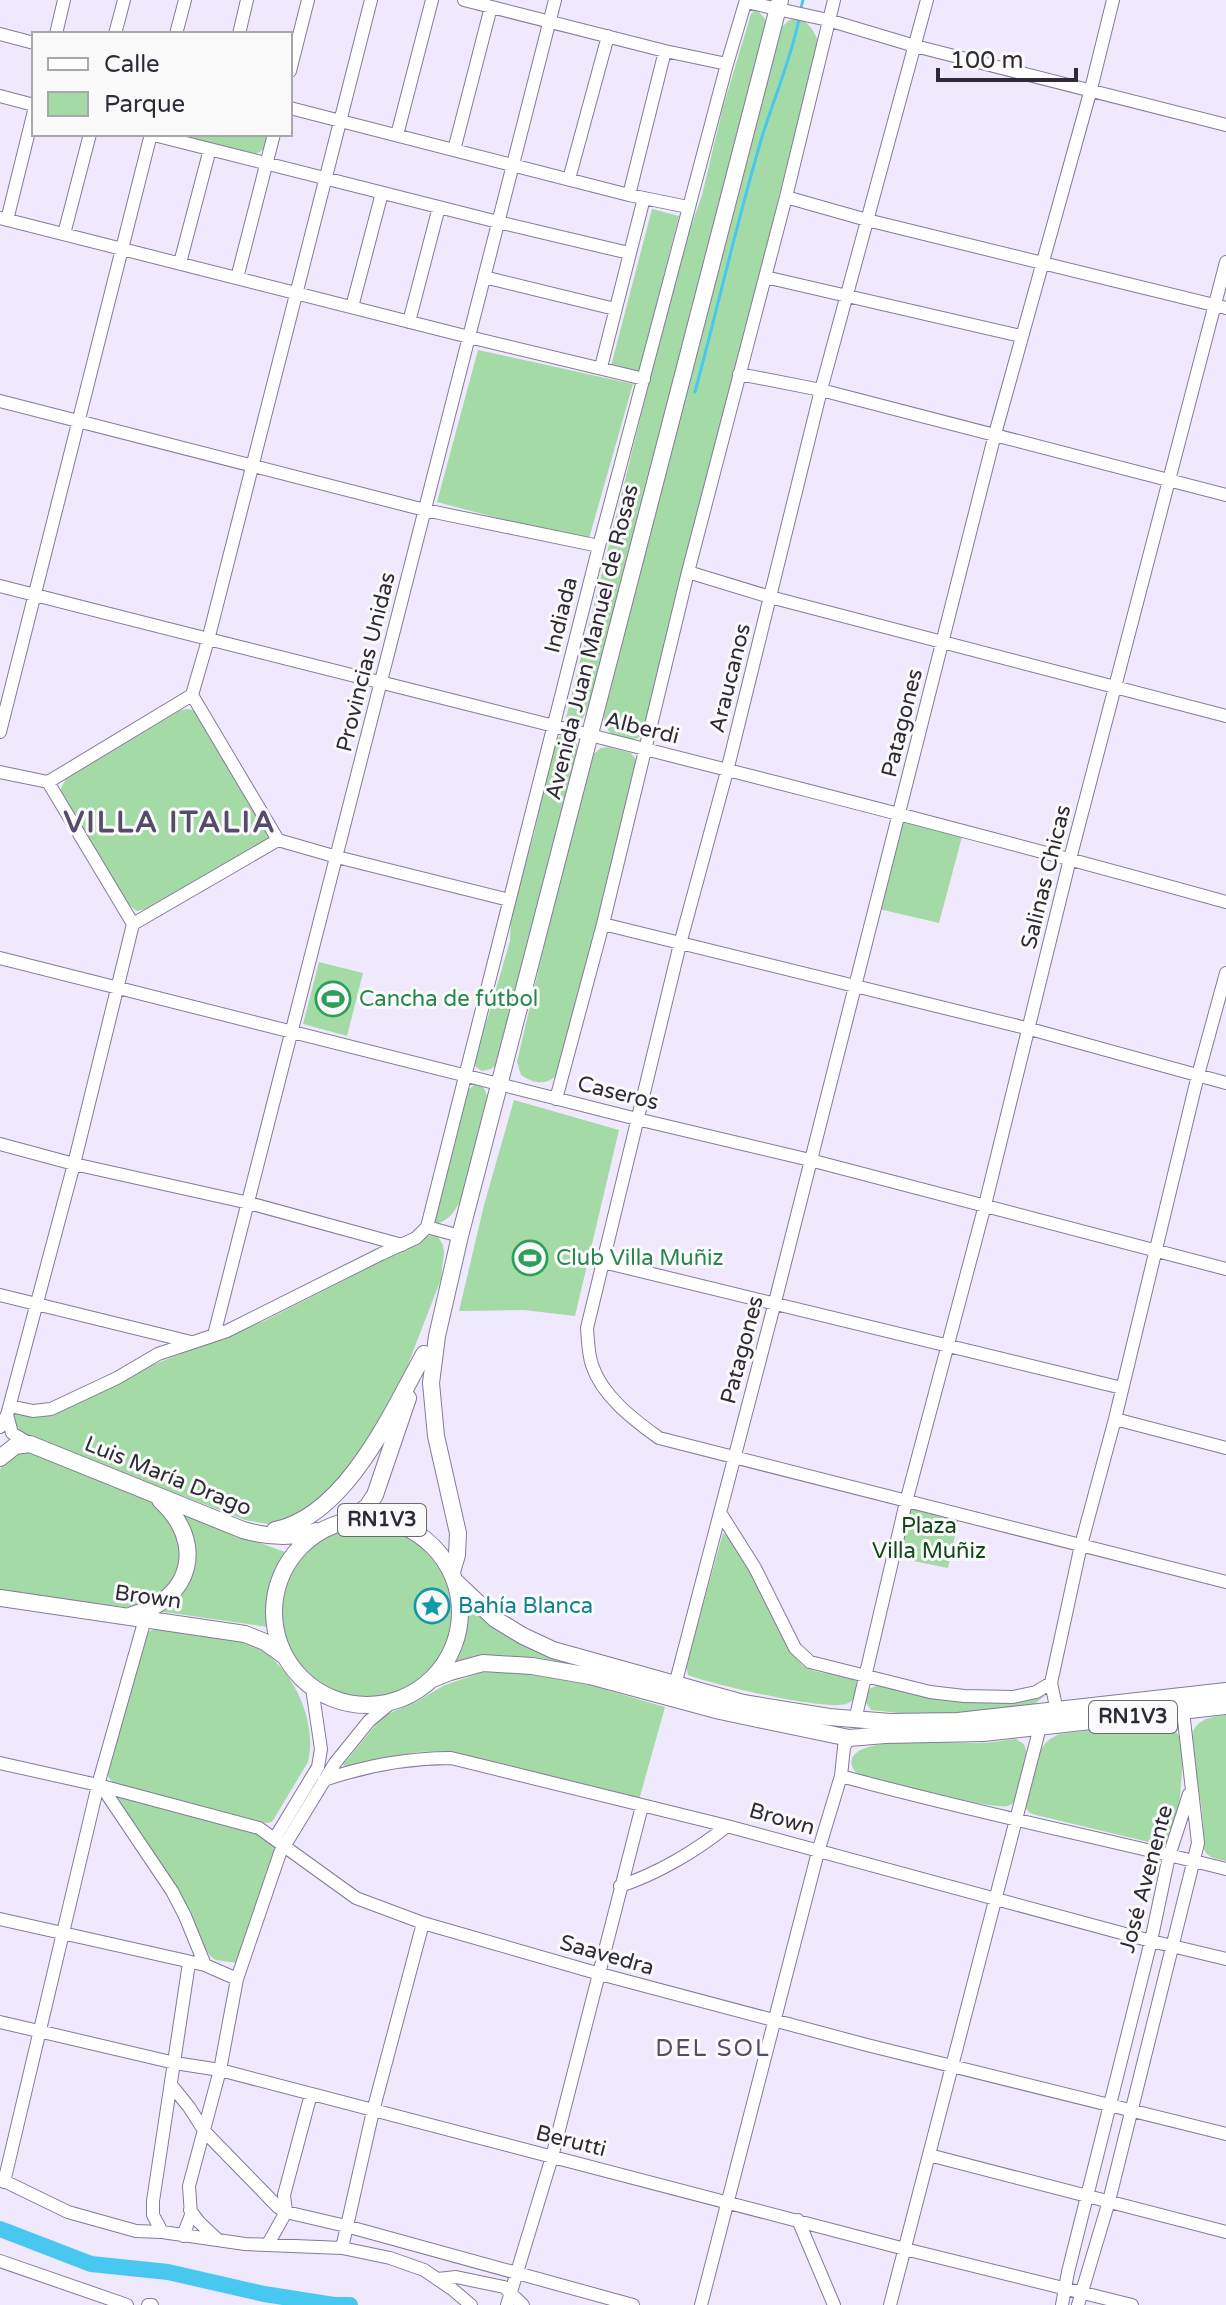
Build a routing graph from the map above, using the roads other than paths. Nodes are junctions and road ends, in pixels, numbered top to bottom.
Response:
1 (64, 0) edge
2 (124, 0) edge
3 (185, 0) edge
4 (247, 0) edge
5 (308, 0) edge
6 (371, 0) edge
7 (432, 0) edge
8 (464, 0) edge
9 (555, 0) edge
10 (834, 0) edge
11 (927, 0) edge
12 (1113, 0) edge
13 (746, 1) edge
14 (779, 4) edge
15 (491, 7) junction
16 (828, 20) junction
17 (550, 22) junction
18 (56, 32) edge
19 (116, 32) edge
20 (177, 32) edge
21 (239, 32) edge
22 (0, 34) edge
23 (608, 36) junction
24 (32, 42) edge
25 (915, 46) junction
26 (665, 51) junction
27 (292, 63) edge
28 (727, 64) junction
29 (1091, 89) junction
30 (0, 96) edge
31 (32, 104) edge
32 (292, 109) edge
33 (32, 118) edge
34 (340, 121) junction
35 (1226, 125) edge
36 (397, 135) junction
37 (89, 136) edge
38 (150, 136) edge
39 (159, 136) edge
40 (274, 136) edge
41 (210, 149) junction
42 (454, 150) junction
43 (267, 164) junction
44 (513, 165) junction
45 (326, 178) junction
46 (569, 179) junction
47 (382, 193) junction
48 (629, 195) junction
49 (786, 197) junction
50 (644, 198) junction
51 (439, 207) junction
52 (688, 207) junction
53 (4, 219) edge
54 (867, 220) junction
55 (498, 222) junction
56 (64, 234) junction
57 (122, 249) junction
58 (629, 253) junction
59 (1226, 262) edge
60 (180, 263) junction
61 (1041, 264) junction
62 (484, 277) junction
63 (765, 277) junction
64 (237, 278) junction
65 (296, 292) junction
66 (847, 296) junction
67 (352, 307) junction
68 (1220, 307) edge
69 (615, 309) junction
70 (409, 322) junction
71 (1021, 336) junction
72 (469, 337) junction
73 (601, 367) junction
74 (739, 374) junction
75 (644, 379) junction
76 (821, 390) junction
77 (0, 401) edge
78 (78, 421) junction
79 (995, 434) junction
80 (252, 466) junction
81 (1168, 480) junction
82 (1226, 495) edge
83 (425, 510) junction
84 (599, 546) junction
85 (688, 572) junction
86 (0, 586) edge
87 (34, 595) junction
88 (770, 597) junction
89 (208, 640) junction
90 (943, 642) junction
91 (381, 684) junction
92 (1114, 688) junction
93 (192, 695) junction
94 (1226, 716) edge
95 (554, 725) junction
96 (0, 732) edge
97 (591, 735) junction
98 (646, 749) junction
99 (727, 771) junction
100 (0, 772) edge
101 (48, 782) junction
102 (900, 815) junction
103 (278, 840) junction
104 (337, 857) junction
105 (1070, 859) junction
106 (509, 900) junction
107 (1226, 902) edge
108 (133, 924) junction
109 (603, 924) junction
110 (680, 944) junction
111 (0, 958) edge
112 (1226, 973) edge
113 (854, 987) junction
114 (118, 988) junction
115 (1030, 1029) junction
116 (292, 1032) junction
117 (1198, 1075) junction
118 (465, 1076) junction
119 (1226, 1083) edge
120 (501, 1085) junction
121 (556, 1099) junction
122 (637, 1119) junction
123 (0, 1144) edge
124 (810, 1160) junction
125 (74, 1164) junction
126 (249, 1203) junction
127 (985, 1205) junction
128 (427, 1227) junction
129 (460, 1236) junction
130 (402, 1245) junction
131 (1155, 1249) junction
132 (603, 1262) junction
133 (1226, 1269) edge
134 (0, 1295) edge
135 (446, 1295) junction
136 (775, 1302) junction
137 (37, 1304) junction
138 (214, 1335) junction
139 (192, 1342) junction
140 (947, 1345) junction
141 (424, 1354) junction
142 (1122, 1388) junction
143 (5, 1416) edge
144 (1115, 1419) junction
145 (30, 1444) junction
146 (1226, 1448) edge
147 (734, 1456) junction
148 (0, 1458) edge
149 (154, 1495) junction
150 (906, 1502) junction
151 (721, 1514) junction
152 (345, 1521) junction
153 (325, 1528) junction
154 (243, 1530) junction
155 (1081, 1545) junction
156 (454, 1577) junction
157 (1226, 1582) edge
158 (0, 1598) edge
159 (126, 1616) junction
160 (145, 1619) junction
161 (284, 1656) junction
162 (865, 1677) junction
163 (430, 1680) junction
164 (1051, 1683) junction
165 (675, 1685) junction
166 (312, 1688) junction
167 (1226, 1691) edge
168 (393, 1701) junction
169 (1226, 1706) edge
170 (1057, 1711) junction
171 (1183, 1711) junction
172 (855, 1720) junction
173 (1040, 1727) junction
174 (849, 1738) junction
175 (0, 1763) edge
176 (841, 1776) junction
177 (324, 1780) junction
178 (100, 1786) junction
179 (1190, 1791) junction
180 (642, 1806) junction
181 (1015, 1818) junction
182 (727, 1826) junction
183 (280, 1841) junction
184 (818, 1852) junction
185 (1169, 1856) junction
186 (1194, 1861) junction
187 (1226, 1869) edge
188 (620, 1886) junction
189 (996, 1900) junction
190 (0, 1919) edge
191 (423, 1923) junction
192 (62, 1932) junction
193 (196, 1940) junction
194 (1151, 1941) junction
195 (1172, 1945) junction
196 (1226, 1959) edge
197 (184, 1962) junction
198 (205, 1965) junction
199 (600, 1974) junction
200 (237, 1979) junction
201 (776, 2021) junction
202 (0, 2022) edge
203 (39, 2033) junction
204 (175, 2063) junction
205 (952, 2066) junction
206 (220, 2070) junction
207 (172, 2086) junction
208 (311, 2094) junction
209 (1108, 2106) junction
210 (1131, 2110) junction
211 (373, 2111) junction
212 (205, 2132) junction
213 (1226, 2134) edge
214 (929, 2155) junction
215 (552, 2157) junction
216 (2, 2180) edge
217 (1087, 2196) junction
218 (1109, 2201) junction
219 (728, 2202) junction
220 (190, 2210) junction
221 (286, 2212) junction
222 (798, 2220) junction
223 (346, 2226) junction
224 (162, 2232) junction
225 (1226, 2232) edge
226 (183, 2236) junction
227 (218, 2240) junction
228 (268, 2244) junction
229 (342, 2248) junction
230 (905, 2249) junction
231 (0, 2261) edge
232 (517, 2274) junction
233 (438, 2279) junction
234 (1066, 2288) junction
235 (510, 2299) edge
236 (1080, 2299) edge
237 (127, 2305) edge
238 (471, 2305) edge
239 (523, 2305) edge
240 (633, 2305) edge
241 (701, 2305) edge
242 (834, 2305) edge
243 (890, 2305) edge
244 (1062, 2305) edge
245 (1132, 2305) edge

1 - 18 street
2 - 19 street
3 - 20 street
4 - 21 street
5 - 27 street
6 - 34 street
7 - 36 street
8 - 15 street
9 - 17 street, Provincias Unidas
10 - 16 street
11 - 25 street, Araucanos
12 - 29 street, Patagones
13 - 14 street
13 - 28 street, Indiada
14 - 16 street
14 - 97 main road, Avenida Juan Manuel de Rosas
15 - 17 street
15 - 42 street
16 - 25 street
16 - 49 street
17 - 23 street
17 - 44 street, Provincias Unidas
22 - 24 street
23 - 26 street
23 - 46 street
25 - 29 street
25 - 54 street, Araucanos
26 - 28 street
26 - 48 street
28 - 52 street, Indiada
29 - 35 street
29 - 61 street, Patagones
30 - 31 street
32 - 34 street
33 - 53 street
34 - 36 street
34 - 45 street
36 - 42 street
37 - 56 street
38 - 57 street
39 - 41 street
40 - 43 street
41 - 43 street
41 - 60 street
42 - 44 street
43 - 45 street
43 - 64 street
44 - 46 street
44 - 55 street, Provincias Unidas
45 - 47 street
45 - 65 street
46 - 48 street
47 - 51 street
47 - 67 street
48 - 50 street
49 - 54 street
49 - 63 street
50 - 52 street
50 - 58 street
51 - 55 street
51 - 70 street
52 - 75 street, Indiada
53 - 56 street
54 - 61 street
54 - 66 street, Araucanos
55 - 58 street
55 - 62 street, Provincias Unidas
56 - 57 street
57 - 60 street
57 - 78 street
58 - 69 street
59 - 68 street, Salinas Chicas
60 - 64 street
61 - 68 street
61 - 71 street, Patagones
62 - 69 street
62 - 72 street, Provincias Unidas
63 - 66 street
63 - 74 street
64 - 65 street
65 - 67 street
65 - 80 street
66 - 71 street
66 - 76 street, Araucanos
67 - 70 street
68 - 81 street, Salinas Chicas
69 - 73 street
70 - 72 street
71 - 79 street, Patagones
72 - 73 street
72 - 83 street, Provincias Unidas
73 - 75 street
74 - 76 street
74 - 85 street
75 - 84 street, Indiada
76 - 79 street
76 - 88 street, Araucanos
77 - 78 street
78 - 80 street
78 - 87 street
79 - 81 street
79 - 90 street, Patagones
80 - 83 street
80 - 89 street
81 - 82 street
81 - 92 street, Salinas Chicas
83 - 84 street
83 - 91 street, Provincias Unidas
84 - 95 street, Indiada
85 - 88 street
85 - 98 street
86 - 87 street, Alberdi
87 - 89 street, Alberdi
87 - 96 street
88 - 90 street
88 - 99 street, Araucanos
89 - 91 street, Alberdi
89 - 93 street
90 - 92 street
90 - 102 street, Patagones
91 - 95 street, Alberdi
91 - 104 street, Provincias Unidas
92 - 94 street
92 - 105 street, Salinas Chicas
93 - 101 street
93 - 103 street
95 - 97 street, Alberdi
95 - 106 street, Indiada
97 - 98 street, Alberdi
97 - 120 main road, Avenida Juan Manuel de Rosas
98 - 99 street, Alberdi
98 - 109 street
99 - 102 street, Alberdi
99 - 110 street, Araucanos
100 - 101 street
101 - 108 street
102 - 105 street, Alberdi
102 - 113 street, Patagones
103 - 104 street
103 - 108 street
104 - 106 street
104 - 116 street, Provincias Unidas
105 - 107 street, Alberdi
105 - 115 street, Salinas Chicas
106 - 118 street, Indiada
108 - 114 street
109 - 110 street
109 - 121 street
110 - 113 street
110 - 122 street, Araucanos
111 - 114 street, Caseros
112 - 117 street
113 - 115 street
113 - 124 street, Patagones
114 - 116 street, Caseros
114 - 125 street
115 - 117 street
115 - 127 street, Salinas Chicas
116 - 118 street, Caseros
116 - 126 street, Provincias Unidas
117 - 119 street
117 - 131 street
118 - 120 street, Caseros
118 - 128 street, Indiada
120 - 121 street, Caseros
120 - 129 main road, Avenida Juan Manuel de Rosas
121 - 122 street, Caseros
122 - 124 street, Caseros
122 - 132 street, Araucanos
123 - 125 street
124 - 127 street, Caseros
124 - 136 street, Patagones
125 - 126 street
125 - 137 street
126 - 130 street
126 - 138 street, Provincias Unidas
127 - 131 street, Caseros
127 - 140 street, Salinas Chicas
128 - 129 street
128 - 130 street
129 - 135 main road, Avenida Juan Manuel de Rosas
130 - 138 street
131 - 133 street, Caseros
131 - 142 street
132 - 136 street
132 - 147 street, Araucanos
134 - 137 street
135 - 141 main road, Avenida Juan Manuel de Rosas
135 - 156 main road, Avenida Juan Manuel de Rosas
136 - 140 street
136 - 147 street, Patagones
137 - 139 street
137 - 143 street
138 - 139 street
139 - 143 street
140 - 142 street
140 - 150 street, Salinas Chicas
141 - 152 main road, Avenida Juan Manuel de Rosas
141 - 154 main road
142 - 144 street
143 - 145 street
144 - 146 street
144 - 155 street
145 - 148 main road
145 - 149 main road, Luis María Drago
147 - 150 street
147 - 151 street, Patagones
149 - 154 main road, Luis María Drago
149 - 159 main road
150 - 155 street
150 - 162 street, Salinas Chicas
151 - 162 street
151 - 165 street, Patagones
152 - 153 main road, RN1V3
152 - 156 main road, RN1V3
153 - 154 main road, Luis María Drago
153 - 161 main road, RN1V3
155 - 157 street
155 - 164 street
156 - 163 main road, RN1V3
156 - 165 main road, RN1V3
158 - 159 main road, Brown
159 - 160 main road, Brown
160 - 161 main road, Brown
160 - 178 street
161 - 166 main road, RN1V3
162 - 164 street
162 - 172 street, Salinas Chicas
163 - 168 main road, RN1V3
163 - 174 main road, RN1V3
164 - 170 street
165 - 172 main road, RN1V3
166 - 168 main road, RN1V3
166 - 183 street
167 - 170 main road, RN1V3
168 - 177 street
169 - 171 main road, RN1V3
170 - 172 main road, RN1V3
171 - 173 main road, RN1V3
171 - 179 street
173 - 174 main road, RN1V3
173 - 181 street
174 - 176 street
175 - 178 street, Saavedra
176 - 181 street
176 - 184 street
177 - 180 street, Brown
177 - 183 street
178 - 183 street, Saavedra
178 - 192 street
178 - 193 street
179 - 185 street, José Avenente
179 - 186 street, José Avenente
180 - 182 street, Brown
180 - 188 street
181 - 185 street
181 - 189 street
182 - 184 street, Brown
182 - 188 street
183 - 191 street, Saavedra
183 - 200 street
184 - 189 street, Brown
184 - 201 street
185 - 186 street
185 - 194 street, José Avenente
186 - 187 street
186 - 195 street, José Avenente
188 - 199 street
189 - 194 street, Brown
189 - 205 street
190 - 192 street
191 - 199 street, Saavedra
191 - 211 street
192 - 197 street
192 - 203 street
193 - 197 street
193 - 198 street
194 - 195 street, Brown
194 - 209 street, José Avenente
195 - 196 street, Brown
195 - 210 street, José Avenente
197 - 198 street
197 - 204 street
198 - 200 street
199 - 201 street, Saavedra
199 - 215 street
200 - 206 street
201 - 205 street, Saavedra
201 - 219 street
202 - 203 street, Berutti
203 - 204 street, Berutti
203 - 216 street
204 - 206 street, Berutti
204 - 207 street
205 - 209 street, Saavedra
205 - 214 street
206 - 208 street, Berutti
206 - 212 street
207 - 212 street
207 - 224 street
208 - 211 street, Berutti
208 - 221 street
209 - 210 street, Saavedra
209 - 217 street, José Avenente
210 - 213 street, Saavedra
210 - 218 street, José Avenente
211 - 215 street, Berutti
211 - 223 street
212 - 220 street
212 - 221 street
214 - 217 street
214 - 230 street
215 - 219 street, Berutti
215 - 232 street
216 - 224 street
217 - 218 street
217 - 234 street, José Avenente
218 - 225 street
218 - 236 street, José Avenente
219 - 222 street, Berutti
219 - 241 street
220 - 226 street
220 - 227 street
221 - 223 street
221 - 228 street
222 - 230 street, Berutti
222 - 242 street
223 - 229 street
223 - 232 street
224 - 226 street
226 - 227 street
227 - 228 street
228 - 229 street
229 - 233 street
230 - 234 street, Berutti
230 - 243 street
231 - 237 street
232 - 235 street
232 - 240 street
233 - 235 street
233 - 238 street
234 - 236 street, Berutti
234 - 244 street, José Avenente
235 - 239 street
236 - 245 street, Berutti

